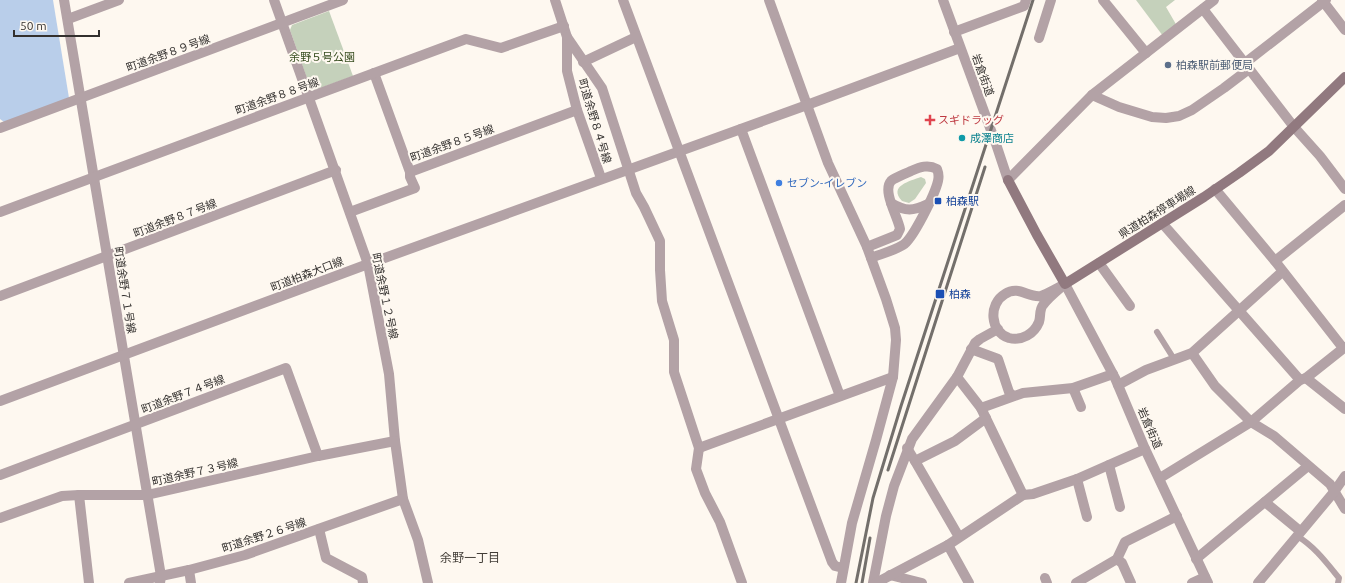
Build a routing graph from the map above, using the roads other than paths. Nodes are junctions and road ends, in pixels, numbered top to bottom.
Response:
1 (64, 0) edge
2 (119, 0) edge
3 (274, 0) edge
4 (344, 0) edge
5 (555, 0) edge
6 (623, 0) edge
7 (768, 0) edge
8 (944, 0) edge
9 (1026, 0) edge
10 (1050, 0) edge
11 (1103, 0) edge
12 (1214, 0) edge
13 (1324, 1) edge
14 (1203, 9) junction
15 (68, 19) junction
16 (283, 23) junction
17 (564, 26) junction
18 (1345, 30) edge
19 (954, 32) junction
20 (636, 37) junction
21 (567, 38) junction
22 (1039, 38) dead end
23 (960, 48) junction
24 (1146, 53) junction
25 (583, 62) junction
26 (1247, 66) junction
27 (374, 73) junction
28 (1345, 77) edge
29 (1092, 95) junction
30 (309, 97) junction
31 (81, 98) junction
32 (807, 105) junction
33 (577, 110) junction
34 (1294, 127) junction
35 (0, 128) edge
36 (741, 129) junction
37 (679, 151) junction
38 (626, 169) junction
39 (336, 170) junction
40 (410, 172) junction
41 (94, 177) junction
42 (601, 178) junction
43 (1008, 180) junction
44 (1345, 188) edge
45 (1215, 189) junction
46 (891, 203) junction
47 (928, 204) junction
48 (1345, 205) edge
49 (0, 212) edge
50 (350, 212) junction
51 (1162, 223) junction
52 (867, 247) junction
53 (108, 256) junction
54 (871, 258) junction
55 (1275, 262) junction
56 (1099, 263) junction
57 (368, 264) junction
58 (1282, 272) junction
59 (1065, 284) junction
60 (0, 296) edge
61 (1130, 306) dead end
62 (1240, 311) junction
63 (998, 329) junction
64 (1157, 332) dead end
65 (1344, 347) edge
66 (971, 349) junction
67 (1192, 353) junction
68 (124, 355) junction
69 (1174, 359) junction
70 (1113, 374) junction
71 (957, 376) junction
72 (893, 377) junction
73 (1303, 379) junction
74 (1118, 385) junction
75 (1073, 388) junction
76 (840, 396) junction
77 (1013, 396) junction
78 (0, 401) edge
79 (1080, 407) dead end
80 (981, 408) junction
81 (1345, 409) edge
82 (778, 418) junction
83 (986, 418) junction
84 (1251, 422) junction
85 (135, 425) junction
86 (395, 441) junction
87 (699, 448) junction
88 (908, 448) junction
89 (1145, 449) junction
90 (318, 456) junction
91 (915, 461) junction
92 (1108, 465) junction
93 (1308, 466) junction
94 (0, 475) edge
95 (1345, 476) edge
96 (1160, 478) junction
97 (1077, 479) junction
98 (1334, 492) junction
99 (79, 495) junction
100 (147, 495) junction
101 (1023, 495) junction
102 (403, 499) junction
103 (1265, 502) junction
104 (1120, 507) dead end
105 (1345, 509) edge
106 (1177, 516) junction
107 (1087, 517) dead end
108 (0, 518) edge
109 (319, 529) junction
110 (1298, 534) junction
111 (959, 537) junction
112 (948, 545) junction
113 (1117, 558) junction
114 (1196, 559) junction
115 (843, 568) junction
116 (189, 570) junction
117 (890, 575) junction
118 (161, 580) edge
119 (1206, 580) edge
120 (88, 583) edge
121 (129, 583) edge
122 (191, 583) edge
123 (362, 583) edge
124 (428, 583) edge
125 (742, 583) edge
126 (841, 583) edge
127 (873, 583) edge
128 (876, 583) edge
129 (922, 583) edge
130 (969, 583) edge
131 (1076, 583) edge
132 (1131, 583) edge
133 (1192, 583) edge
134 (1258, 583) edge
135 (1338, 583) edge

1 - 15 street, 町道余野７１号線
2 - 15 street
3 - 16 street, 町道余野１２号線
4 - 16 street, 町道余野８９号線
5 - 17 street, 町道余野８４号線
6 - 20 street
7 - 32 street
8 - 19 street, 岩倉街道
9 - 19 street
10 - 22 street
11 - 24 street
12 - 14 street
13 - 18 street
13 - 26 street
14 - 24 street
14 - 26 street
15 - 31 street, 町道余野７１号線
16 - 30 street, 町道余野１２号線
16 - 31 street, 町道余野８９号線
17 - 21 street, 町道余野８４号線
17 - 27 street, 町道余野８８号線
19 - 23 street, 岩倉街道
20 - 25 street
20 - 37 street
21 - 25 street
21 - 33 street, 町道余野８４号線
23 - 32 street, 町道柏森大口線
23 - 43 street, 岩倉街道
24 - 29 street
25 - 38 street
26 - 29 street
26 - 34 street
27 - 30 street, 町道余野８８号線
27 - 40 street, 町道余野８５号線
28 - 34 main road, 県道柏森停車場線
29 - 43 street
30 - 39 street, 町道余野１２号線
30 - 41 street, 町道余野８８号線
31 - 35 street, 町道余野８９号線
31 - 41 street, 町道余野７１号線
32 - 36 street, 町道柏森大口線
32 - 52 street
33 - 40 street, 町道余野８５号線
33 - 42 street, 町道余野８４号線
34 - 44 street
34 - 45 main road, 県道柏森停車場線
36 - 37 street, 町道柏森大口線
36 - 76 street
37 - 38 street, 町道柏森大口線
37 - 82 street
38 - 42 street, 町道柏森大口線
38 - 87 street
39 - 50 street, 町道余野１２号線
39 - 53 street, 町道余野８７号線
40 - 50 street
41 - 49 street, 町道余野８８号線
41 - 53 street, 町道余野７１号線
42 - 57 street, 町道柏森大口線
43 - 59 main road
45 - 51 main road, 県道柏森停車場線
45 - 55 street
46 - 47 street
46 - 47 street
46 - 52 street
47 - 54 street
48 - 55 street
50 - 57 street, 町道余野１２号線
51 - 56 main road, 県道柏森停車場線
51 - 62 street
52 - 54 street
53 - 60 street, 町道余野８７号線
53 - 68 street, 町道余野７１号線
54 - 72 street
55 - 58 street
56 - 59 main road, 県道柏森停車場線
56 - 61 street
57 - 68 street, 町道柏森大口線
57 - 86 street, 町道余野１２号線
58 - 62 street
58 - 65 street
59 - 63 street
59 - 63 street
59 - 70 street, 岩倉街道
62 - 67 street
62 - 73 street
63 - 66 street
64 - 69 lane
65 - 73 street
66 - 71 street
66 - 77 street
67 - 69 street
67 - 84 street
68 - 78 street, 町道柏森大口線
68 - 85 street, 町道余野７１号線
69 - 74 street
70 - 74 street, 岩倉街道
70 - 75 street
71 - 80 street
71 - 88 street
72 - 76 street
72 - 115 street
73 - 81 street
73 - 84 street
74 - 89 street, 岩倉街道
75 - 77 street
75 - 79 street
76 - 82 street
77 - 80 street
80 - 83 street
82 - 87 street
82 - 115 street
83 - 91 street
83 - 101 street
84 - 93 street
84 - 96 street
85 - 90 street, 町道余野７４号線
85 - 94 street, 町道余野７４号線
85 - 100 street, 町道余野７１号線
86 - 90 street, 町道余野７３号線
86 - 102 street, 町道余野１２号線
87 - 125 street
88 - 91 street
88 - 127 street
89 - 92 street
89 - 96 street, 岩倉街道
90 - 100 street, 町道余野７３号線
91 - 111 street
92 - 97 street
92 - 104 street
93 - 98 street
93 - 103 street
95 - 98 street
96 - 106 street, 岩倉街道
97 - 101 street
97 - 107 street
98 - 105 street
98 - 110 street
99 - 100 street, 町道余野７３号線
99 - 108 street, 町道余野７３号線
99 - 120 street
100 - 118 street, 町道余野７１号線
101 - 111 street
102 - 109 street, 町道余野２６号線
102 - 124 street, 町道余野１２号線
103 - 110 street
103 - 114 street
106 - 113 street
106 - 114 street, 岩倉街道
109 - 116 street, 町道余野２６号線
109 - 123 street
110 - 134 street
110 - 135 lane
111 - 112 street
112 - 117 street
112 - 130 street
113 - 131 street
113 - 132 street
114 - 119 street, 岩倉街道
115 - 126 street
116 - 118 street, 町道余野２６号線
116 - 122 street
117 - 128 street
117 - 129 street
118 - 121 street, 町道余野２６号線
119 - 133 street

